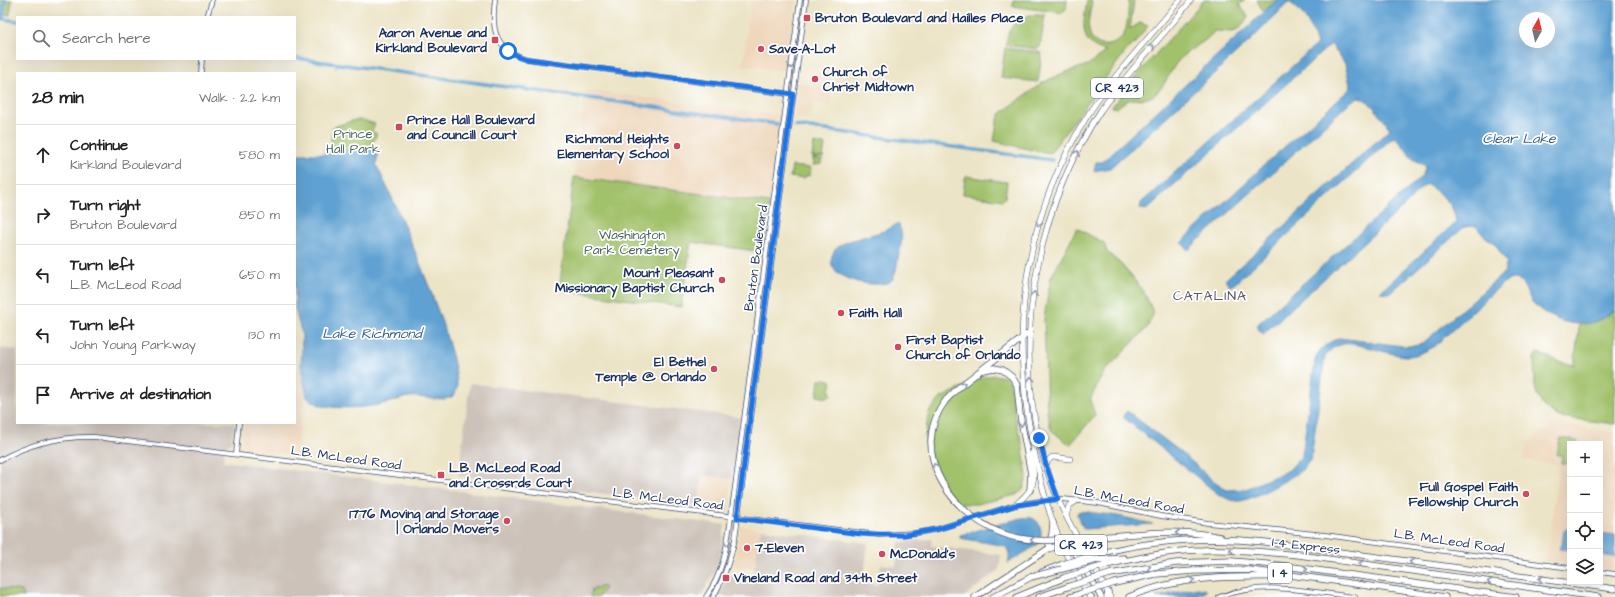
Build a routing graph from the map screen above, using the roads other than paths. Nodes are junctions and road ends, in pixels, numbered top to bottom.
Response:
1 (212, 0) edge
2 (494, 0) edge
3 (800, 0) edge
4 (806, 0) edge
5 (1180, 0) edge
6 (1191, 0) edge
7 (798, 10) junction
8 (804, 11) junction
9 (207, 16) edge
10 (202, 60) edge
11 (200, 72) edge
12 (788, 94) junction
13 (793, 94) junction
14 (774, 198) junction
15 (780, 199) junction
16 (765, 267) junction
17 (770, 268) junction
18 (1030, 332) junction
19 (1021, 340) junction
20 (983, 370) junction
21 (749, 387) junction
22 (754, 387) junction
23 (239, 424) edge
24 (1033, 450) junction
25 (236, 454) junction
26 (1070, 459) dead end
27 (0, 460) edge
28 (1046, 465) junction
29 (1030, 490) junction
30 (1058, 499) junction
31 (1046, 500) junction
32 (1078, 500) junction
33 (1016, 505) junction
34 (1066, 517) junction
35 (731, 518) junction
36 (737, 518) junction
37 (1053, 523) junction
38 (1230, 539) junction
39 (1062, 545) junction
40 (1042, 553) junction
41 (1150, 555) junction
42 (1567, 568) edge
43 (1603, 572) edge
44 (1615, 574) edge
45 (1031, 577) junction
46 (1321, 579) junction
47 (1615, 589) edge
48 (1108, 595) edge
49 (706, 597) edge
50 (713, 597) edge
51 (976, 597) edge
52 (993, 597) edge
53 (1017, 597) edge
54 (1039, 597) edge
55 (1070, 597) edge
56 (1090, 597) edge
57 (1101, 597) edge
58 (1129, 597) edge
59 (1219, 597) edge
60 (1355, 597) edge
61 (1445, 597) edge
62 (1516, 597) edge
63 (1598, 597) edge

1 - 9 street
2 - 12 street
3 - 7 street, Bruton Boulevard
4 - 8 street, Bruton Boulevard
5 -> 19 main road, CR 423
18 -> 6 main road, CR 423
7 - 8 street
7 -> 12 street, Bruton Boulevard
8 - 13 street, Bruton Boulevard
10 - 11 street
12 - 13 street
12 - 14 street, Bruton Boulevard
13 - 15 street, Bruton Boulevard
14 - 15 street
14 - 16 street, Bruton Boulevard
15 - 17 street, Bruton Boulevard
16 - 17 street
16 - 21 street, Bruton Boulevard
17 - 22 street, Bruton Boulevard
18 - 19 highway
28 -> 18 main road, CR 423
19 - 20 highway
19 - 24 main road, CR 423
20 -> 29 highway
38 -> 20 highway, bridge
21 - 22 street
21 - 35 street, Bruton Boulevard
22 - 36 street, Bruton Boulevard
23 - 25 street
24 - 29 main road
24 - 31 main road, CR 423
25 - 27 street, L.B. McLeod Road
25 - 35 street, L.B. McLeod Road
26 - 28 main road
28 - 30 main road, CR 423
29 - 33 main road
30 - 31 street, L.B. McLeod Road
30 - 32 street, L.B. McLeod Road
30 - 34 main road, CR 423
31 - 33 street, L.B. McLeod Road
31 - 37 main road, CR 423
32 - 34 main road
32 - 42 street, L.B. McLeod Road
33 - 36 street, L.B. McLeod Road
34 - 48 main road, CR 423
35 - 36 street, L.B. McLeod Road
35 -> 49 street, Bruton Boulevard
36 - 50 street, Bruton Boulevard
37 - 39 main road, CR 423
37 - 40 highway
38 - 45 highway, I 4, bridge
47 -> 38 highway, I 4
39 - 40 highway
39 - 56 main road, CR 423
39 - 57 highway
40 - 51 highway
41 - 45 highway, bridge
41 - 53 highway, I-4 Express, bridge
63 -> 41 highway, I-4 Express
43 - 44 street
45 - 52 highway, I 4
46 - 55 highway, I 4, bridge
58 -> 46 highway
46 - 61 highway, I 4
54 -> 62 highway, I-4 Express, bridge
59 - 60 street

